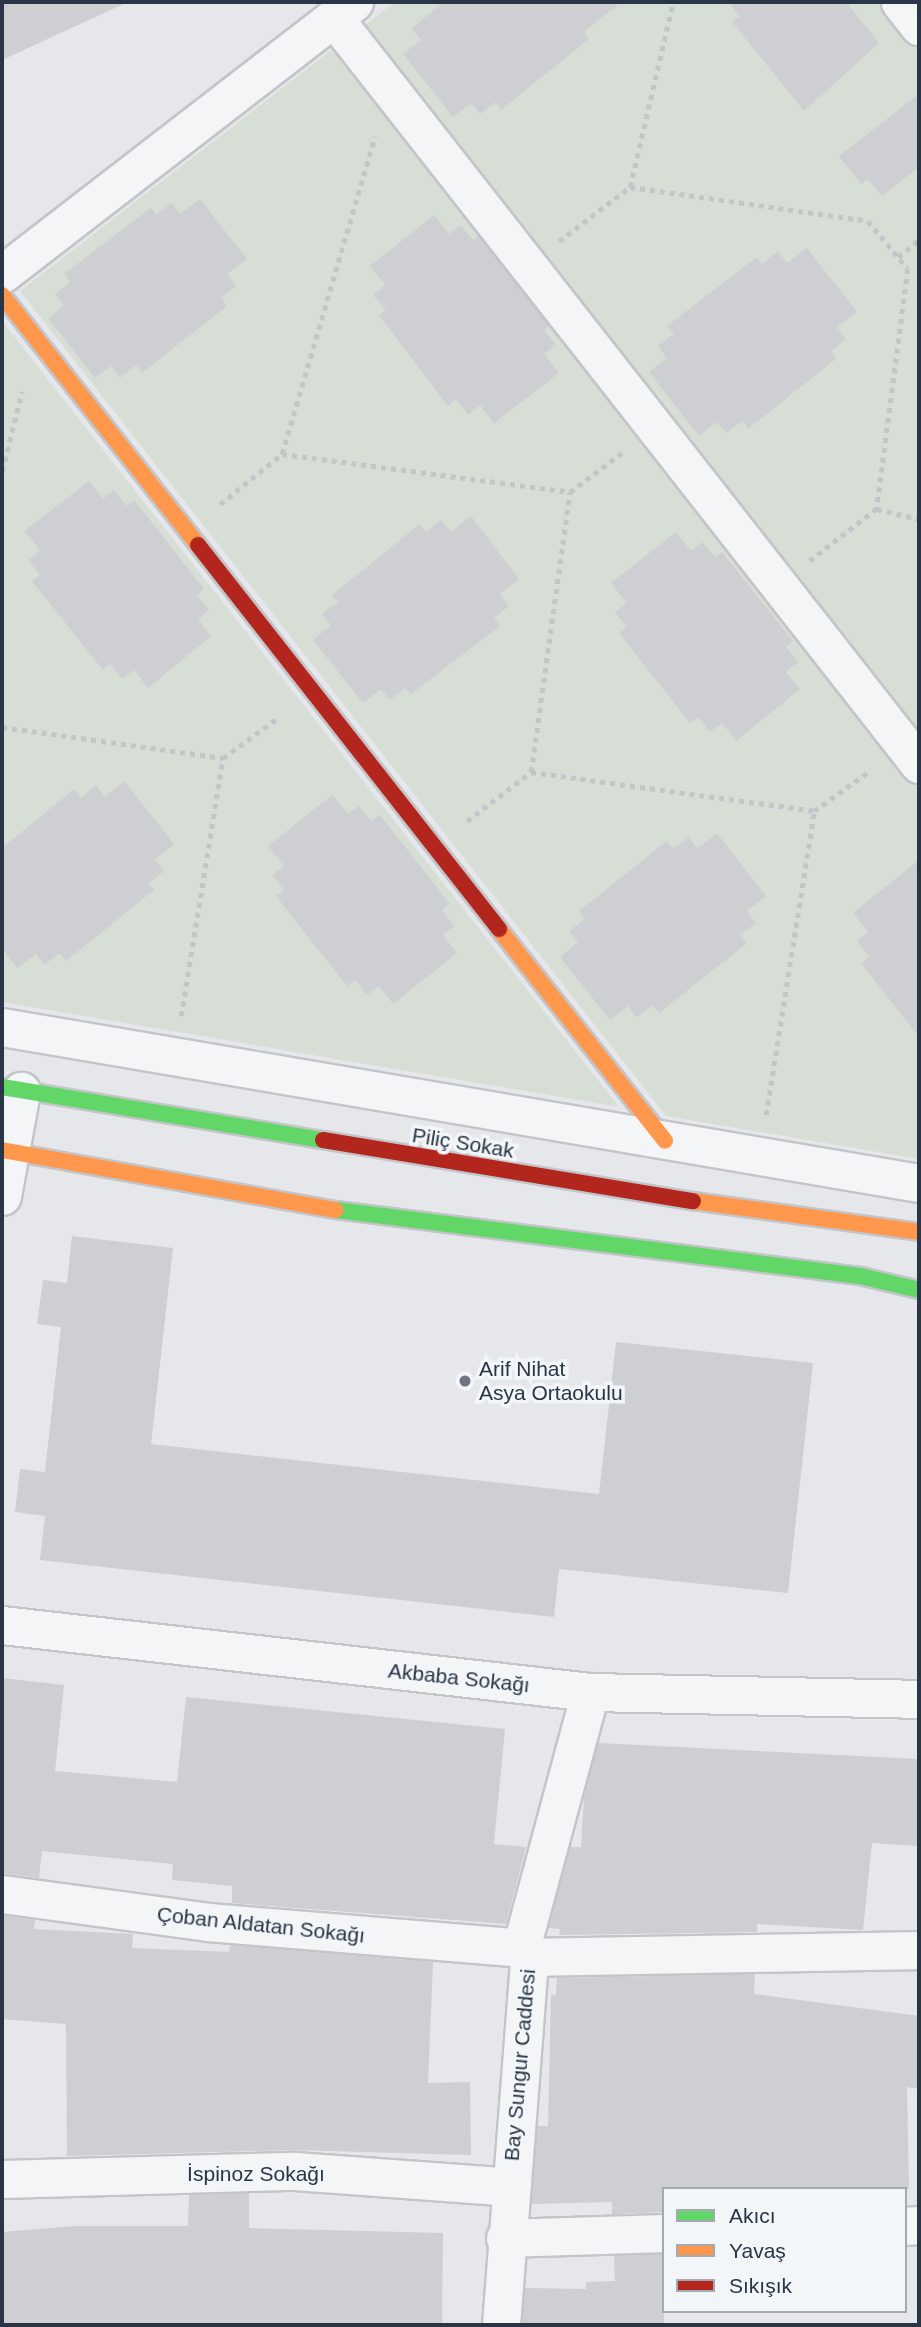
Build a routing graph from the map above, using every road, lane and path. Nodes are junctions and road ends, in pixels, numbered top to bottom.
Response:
1 (673, 2) edge
2 (900, 2) edge
3 (344, 10) edge
4 (919, 26) edge
5 (389, 89) junction
6 (630, 187) junction
7 (919, 240) edge
8 (898, 257) junction
9 (527, 264) junction
10 (2, 274) edge
11 (2, 295) edge
12 (35, 338) junction
13 (655, 428) junction
14 (282, 454) junction
15 (2, 471) edge
16 (570, 492) junction
17 (877, 509) junction
18 (919, 519) edge
19 (187, 531) junction
20 (779, 585) junction
21 (313, 692) junction
22 (2, 727) edge
23 (912, 755) edge
24 (223, 758) junction
25 (531, 772) junction
26 (814, 811) junction
27 (434, 846) junction
28 (2, 1027) edge
29 (174, 1056) junction
30 (11, 1089) edge
31 (665, 1141) junction
32 (6, 1151) edge
33 (760, 1157) junction
34 (919, 1184) edge
35 (2, 1196) edge
36 (919, 1232) edge
37 (919, 1290) edge
38 (2, 1625) edge
39 (590, 1692) junction
40 (919, 1699) edge
41 (2, 1894) edge
42 (919, 1950) edge
43 (525, 1953) junction
44 (2, 2179) edge
45 (511, 2187) junction
46 (662, 2233) edge
47 (505, 2238) junction
48 (501, 2325) edge

1 - 6 path
2 - 4 street
3 - 5 street
3 - 10 street
5 - 9 street
5 - 14 path
6 - 8 path
6 - 9 path
7 - 8 path
8 - 17 path
9 - 13 street
11 - 12 street
12 - 15 path
12 - 19 street
13 - 16 path
13 - 20 street
14 - 16 path
14 - 19 path
16 - 25 path
17 - 18 path
17 - 20 path
19 - 21 street
20 - 23 street
21 - 24 path
21 - 27 street
22 - 24 path
23 - 26 path
24 - 29 path
25 - 26 path
25 - 27 path
26 - 33 path
27 - 31 street
28 - 29 street
29 - 31 street
30 - 32 street
30 - 36 street, Piliç Sokak
31 - 33 street
32 - 35 street
32 - 37 street
33 - 34 street
38 - 39 street, Akbaba Sokağı
39 - 40 street, Akbaba Sokağı
39 - 43 street, Bay Sungur Caddesi
41 - 43 street, Çoban Aldatan Sokağı
42 - 43 street, Çoban Aldatan Sokağı
43 - 45 street, Bay Sungur Caddesi
44 - 45 street, İspinoz Sokağı
45 - 47 street, Bay Sungur Caddesi
46 - 47 street
47 - 48 street, Bay Sungur Caddesi

